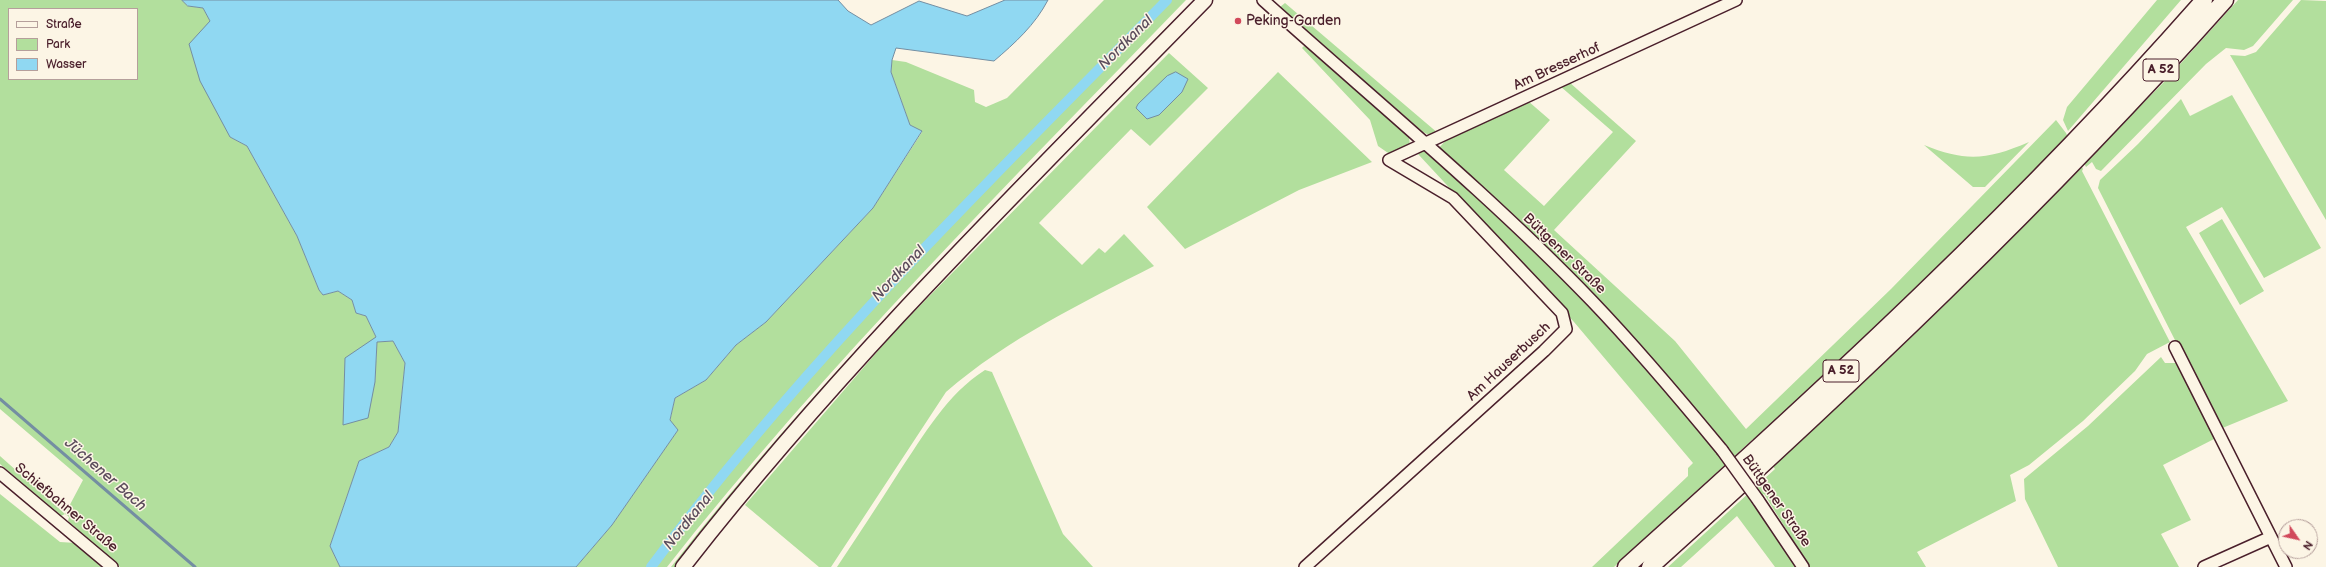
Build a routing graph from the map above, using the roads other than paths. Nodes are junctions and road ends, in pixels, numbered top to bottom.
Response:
1 (1205, 0) edge
2 (1263, 0) edge
3 (1736, 0) edge
4 (2204, 0) edge
5 (2225, 0) edge
6 (1426, 144) junction
7 (1389, 160) joint
8 (2054, 172) junction
9 (2175, 347) dead end
10 (0, 473) edge
11 (2272, 537) junction
12 (112, 567) edge
13 (682, 567) edge
14 (1305, 567) edge
15 (1626, 567) edge
16 (1650, 567) edge
17 (1803, 567) edge
18 (2204, 567) edge
19 (2286, 567) edge

1 - 13 main road
2 - 6 street, Büttgener Straße
3 - 6 street, Am Bresserhof
4 - 8 highway, A 52
5 - 8 highway, A 52
6 - 7 street, Am Bresserhof
6 - 17 street, Büttgener Straße, bridge
7 - 14 street, Am Hauserbusch
8 - 15 highway, A 52
8 - 16 highway, A 52
9 - 11 street
10 - 12 street, Schiefbahner Straße
11 - 18 street
11 - 19 street

